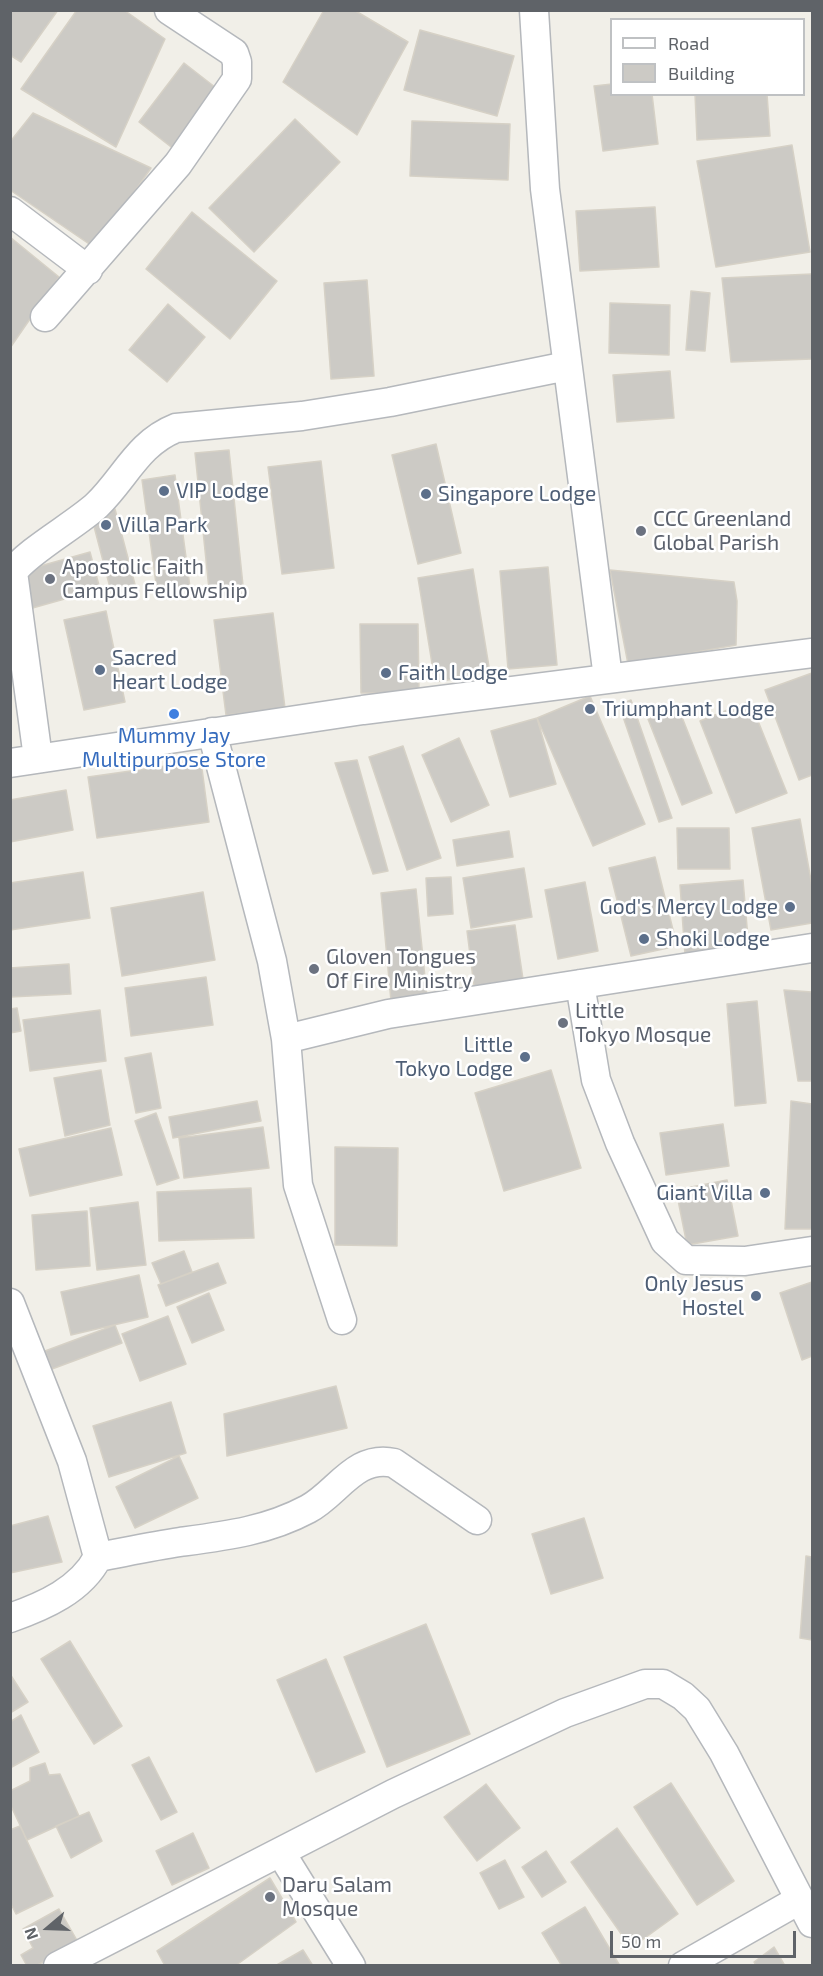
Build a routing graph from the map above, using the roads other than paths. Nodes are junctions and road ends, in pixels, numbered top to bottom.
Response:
1 (170, 10) edge
2 (534, 10) edge
3 (10, 211) edge
4 (88, 270) junction
5 (45, 317) dead end
6 (567, 366) junction
7 (813, 653) edge
8 (608, 678) junction
9 (212, 732) junction
10 (24, 760) edge
11 (813, 948) edge
12 (580, 984) junction
13 (286, 1039) junction
14 (813, 1251) edge
15 (10, 1303) edge
16 (342, 1320) dead end
17 (477, 1520) dead end
18 (98, 1557) junction
19 (10, 1618) edge
20 (281, 1853) junction
21 (806, 1912) edge
22 (58, 1965) edge
23 (351, 1965) edge
24 (683, 1965) edge

1 - 4 street
2 - 6 street
3 - 4 street
4 - 5 street
6 - 8 street
6 - 10 street
7 - 8 street
8 - 9 street
9 - 10 street
9 - 13 street
11 - 12 street
12 - 13 street
12 - 14 street
13 - 16 street
15 - 18 street
17 - 18 street
18 - 19 street
20 - 21 street
20 - 22 street
20 - 23 street
21 - 24 street

